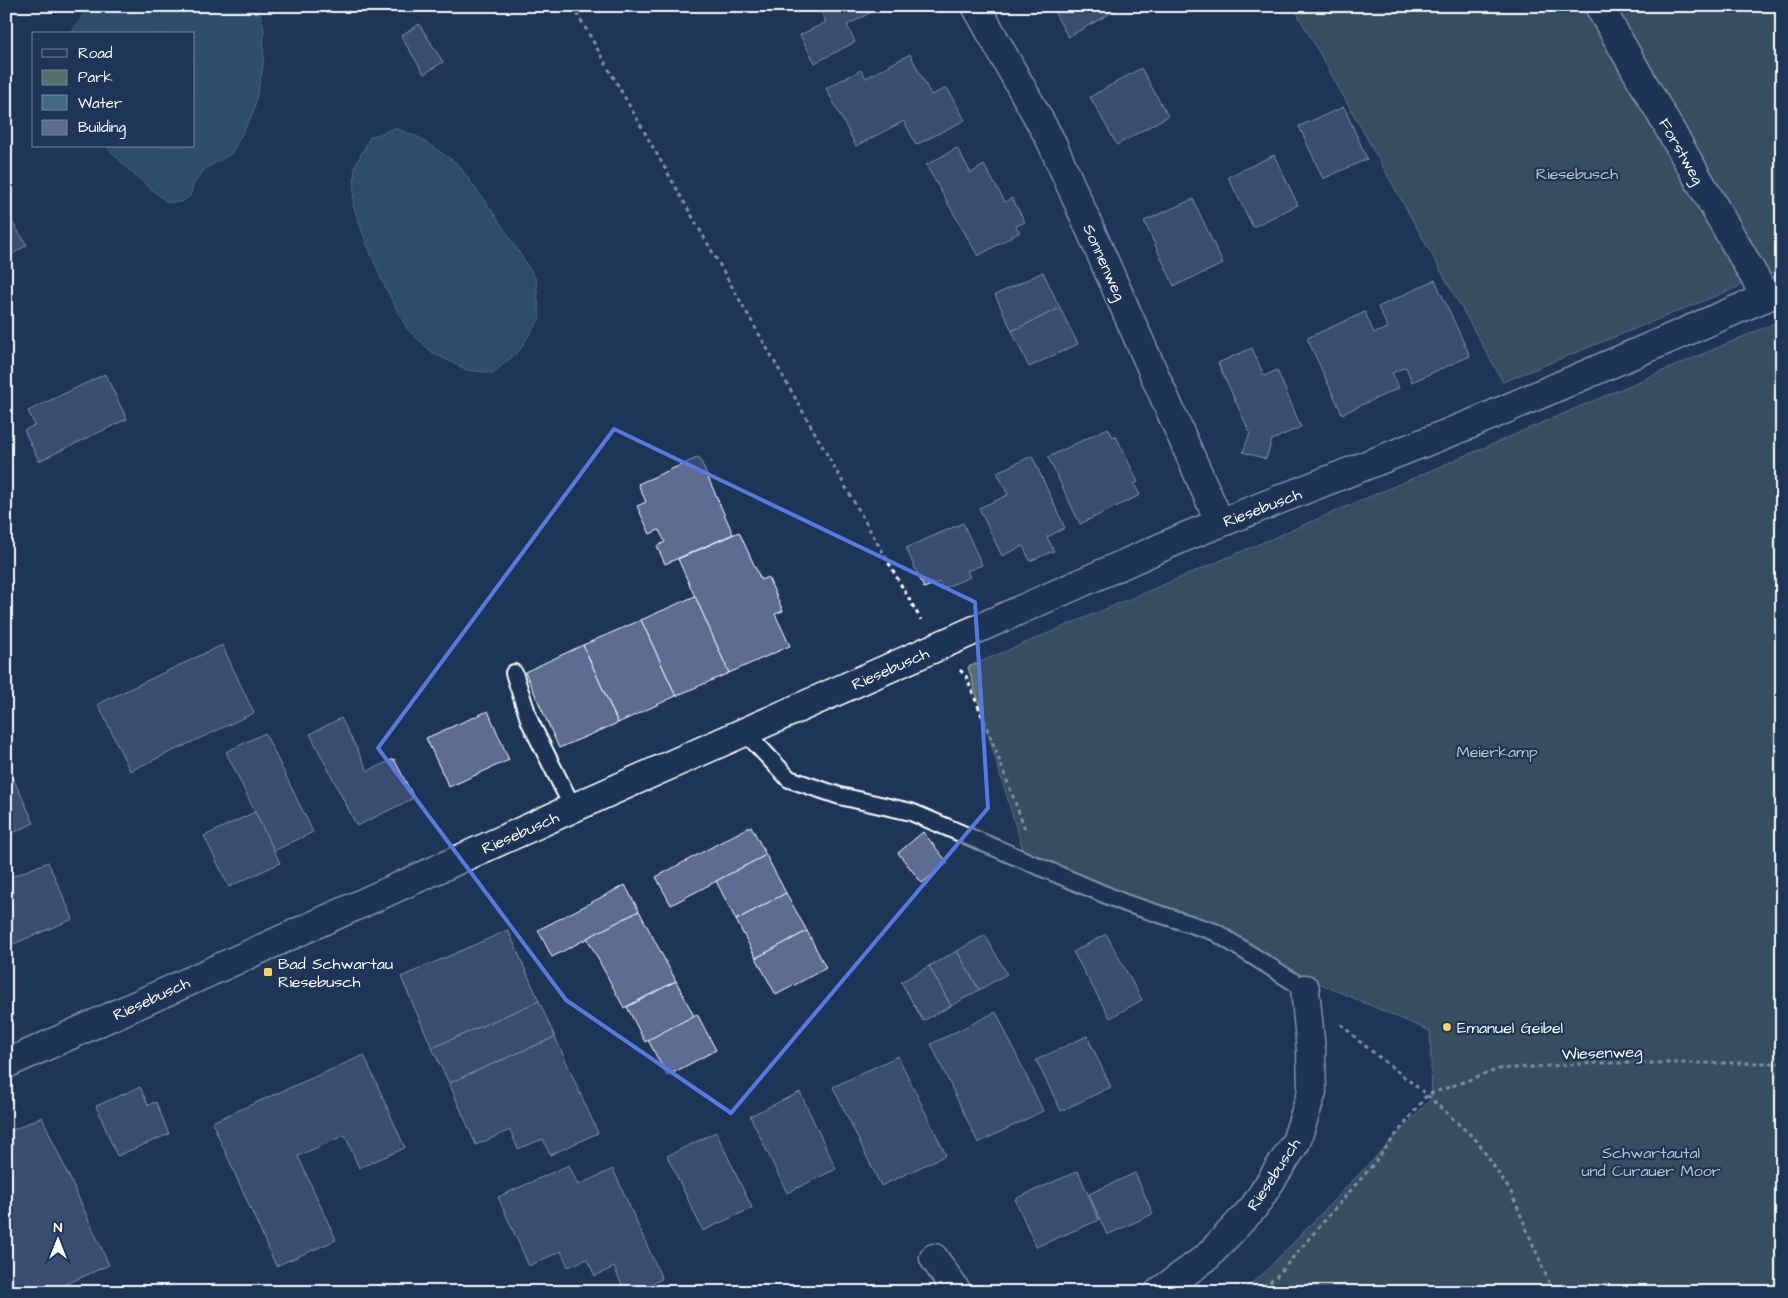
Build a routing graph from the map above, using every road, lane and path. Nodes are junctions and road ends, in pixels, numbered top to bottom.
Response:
1 (573, 6) edge
2 (976, 6) edge
3 (1599, 6) edge
4 (1773, 294) edge
5 (1220, 523) junction
6 (937, 647) junction
7 (514, 673) dead end
8 (745, 732) junction
9 (573, 808) junction
10 (1040, 868) junction
11 (1305, 989) joint
12 (1339, 1022) dead end
13 (1782, 1063) edge
14 (6, 1064) edge
15 (1427, 1095) junction
16 (934, 1258) dead end
17 (957, 1292) edge
18 (1158, 1292) edge
19 (1257, 1292) edge
20 (1553, 1292) edge

1 - 6 path
2 - 5 main road, Sonnenweg
3 - 4 main road, Forstweg
4 - 5 main road, Riesebusch
5 - 6 main road, Riesebusch
6 - 8 main road, Riesebusch
6 - 10 path
7 - 9 lane
8 - 9 main road, Riesebusch
8 - 10 lane
9 - 14 main road, Riesebusch
10 - 11 lane
11 - 18 main road, Riesebusch
12 - 15 path
13 - 15 path, Wiesenweg
15 - 19 path
15 - 20 path
16 - 17 main road

